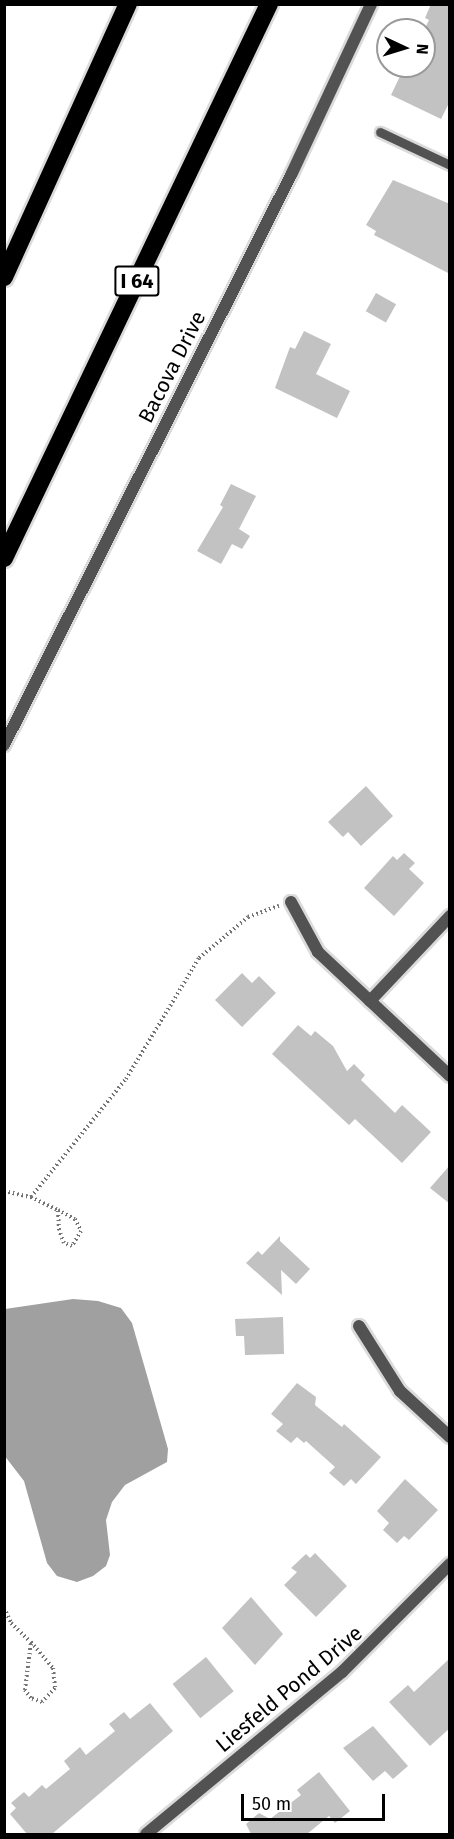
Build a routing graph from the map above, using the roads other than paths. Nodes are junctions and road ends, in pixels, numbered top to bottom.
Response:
1 (128, 4) edge
2 (269, 4) edge
3 (371, 4) edge
4 (380, 132) dead end
5 (450, 165) edge
6 (4, 277) edge
7 (4, 558) edge
8 (4, 746) edge
9 (291, 902) road end
10 (450, 916) edge
11 (370, 1001) junction
12 (450, 1077) edge
13 (359, 1326) dead end
14 (450, 1437) edge
15 (450, 1564) edge
16 (146, 1834) edge

1 - 6 highway
2 - 7 highway, I 64
3 - 8 street, Bacova Drive
4 - 5 lane
9 - 11 street
10 - 11 street
11 - 12 street
13 - 14 street
15 - 16 street, Liesfeld Pond Drive

